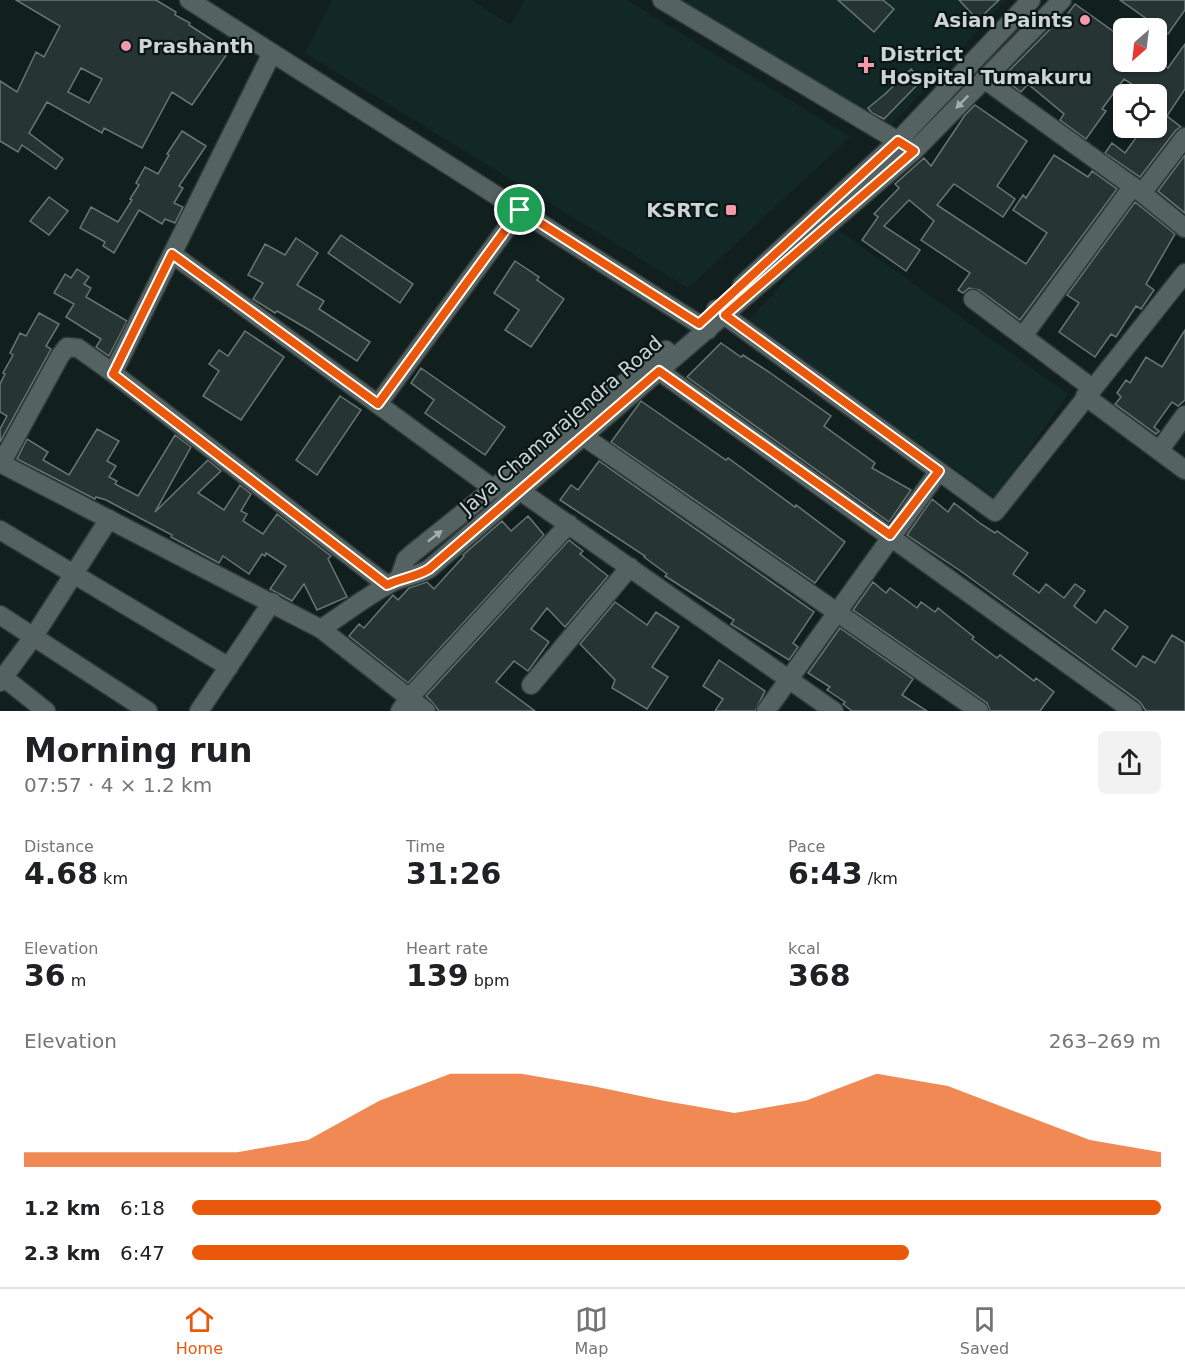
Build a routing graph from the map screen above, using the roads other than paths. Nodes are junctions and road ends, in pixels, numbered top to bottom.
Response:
1 (189, 0) edge
2 (662, 0) edge
3 (1031, 0) edge
4 (1062, 0) edge
5 (272, 53) junction
6 (984, 79) junction
7 (1185, 137) edge
8 (898, 141) junction
9 (914, 151) junction
10 (1137, 190) junction
11 (520, 210) junction
12 (1185, 228) edge
13 (172, 254) junction
14 (1185, 273) edge
15 (973, 299) dead end
16 (721, 312) junction
17 (704, 327) junction
18 (1023, 336) junction
19 (655, 366) junction
20 (113, 374) junction
21 (1088, 392) junction
22 (378, 404) junction
23 (1185, 415) edge
24 (583, 435) junction
25 (1159, 450) junction
26 (0, 464) edge
27 (1185, 470) edge
28 (939, 471) junction
29 (506, 486) junction
30 (109, 519) junction
31 (569, 524) junction
32 (0, 530) edge
33 (890, 535) junction
34 (630, 567) junction
35 (74, 574) junction
36 (393, 582) junction
37 (272, 602) junction
38 (836, 611) junction
39 (0, 615) edge
40 (321, 629) junction
41 (34, 636) junction
42 (228, 667) junction
43 (788, 679) junction
44 (2, 680) edge
45 (531, 685) dead end
46 (405, 704) edge
47 (46, 711) edge
48 (148, 711) edge
49 (199, 711) edge
50 (426, 711) edge
51 (765, 711) edge
52 (834, 711) edge
53 (979, 711) edge
54 (1133, 711) edge

1 - 5 street
2 - 8 street
3 - 8 street, Jaya Chamarajendra Road
4 - 6 street, Jaya Chamarajendra Road
5 - 11 street
5 - 13 street
6 -> 9 street, Jaya Chamarajendra Road
6 - 10 street
7 - 10 street
8 - 9 street
8 - 16 street, Jaya Chamarajendra Road
9 - 16 street, Jaya Chamarajendra Road
10 - 12 street
10 - 18 street
11 - 17 street
11 - 22 street
13 - 20 street
13 - 22 street
14 - 21 street
15 - 18 street
16 - 17 street, Jaya Chamarajendra Road
16 - 28 street
17 - 19 street, Jaya Chamarajendra Road
18 - 21 street
19 - 24 street, Jaya Chamarajendra Road
19 - 29 street, Jaya Chamarajendra Road
19 - 33 street
20 - 26 street
20 - 36 street
21 - 25 street
21 - 28 street
22 - 29 street
23 - 25 street
24 - 29 street, Jaya Chamarajendra Road
24 - 38 street
25 - 27 street
26 - 30 street
28 - 33 street
29 - 31 street
29 - 36 street, Jaya Chamarajendra Road
30 - 35 street
30 - 37 street
31 - 34 street
31 - 46 street
32 - 35 street
33 - 38 street
33 - 54 street
34 - 43 street
34 - 45 street
35 - 41 street
35 - 42 street
36 - 40 street, Jaya Chamarajendra Road
37 - 40 street
37 - 42 street
38 - 43 street
38 - 53 street
39 - 41 street
40 - 46 street
41 - 44 street
41 - 48 street
42 - 49 street
43 - 51 street
43 - 52 street
44 - 47 street
46 - 50 street

